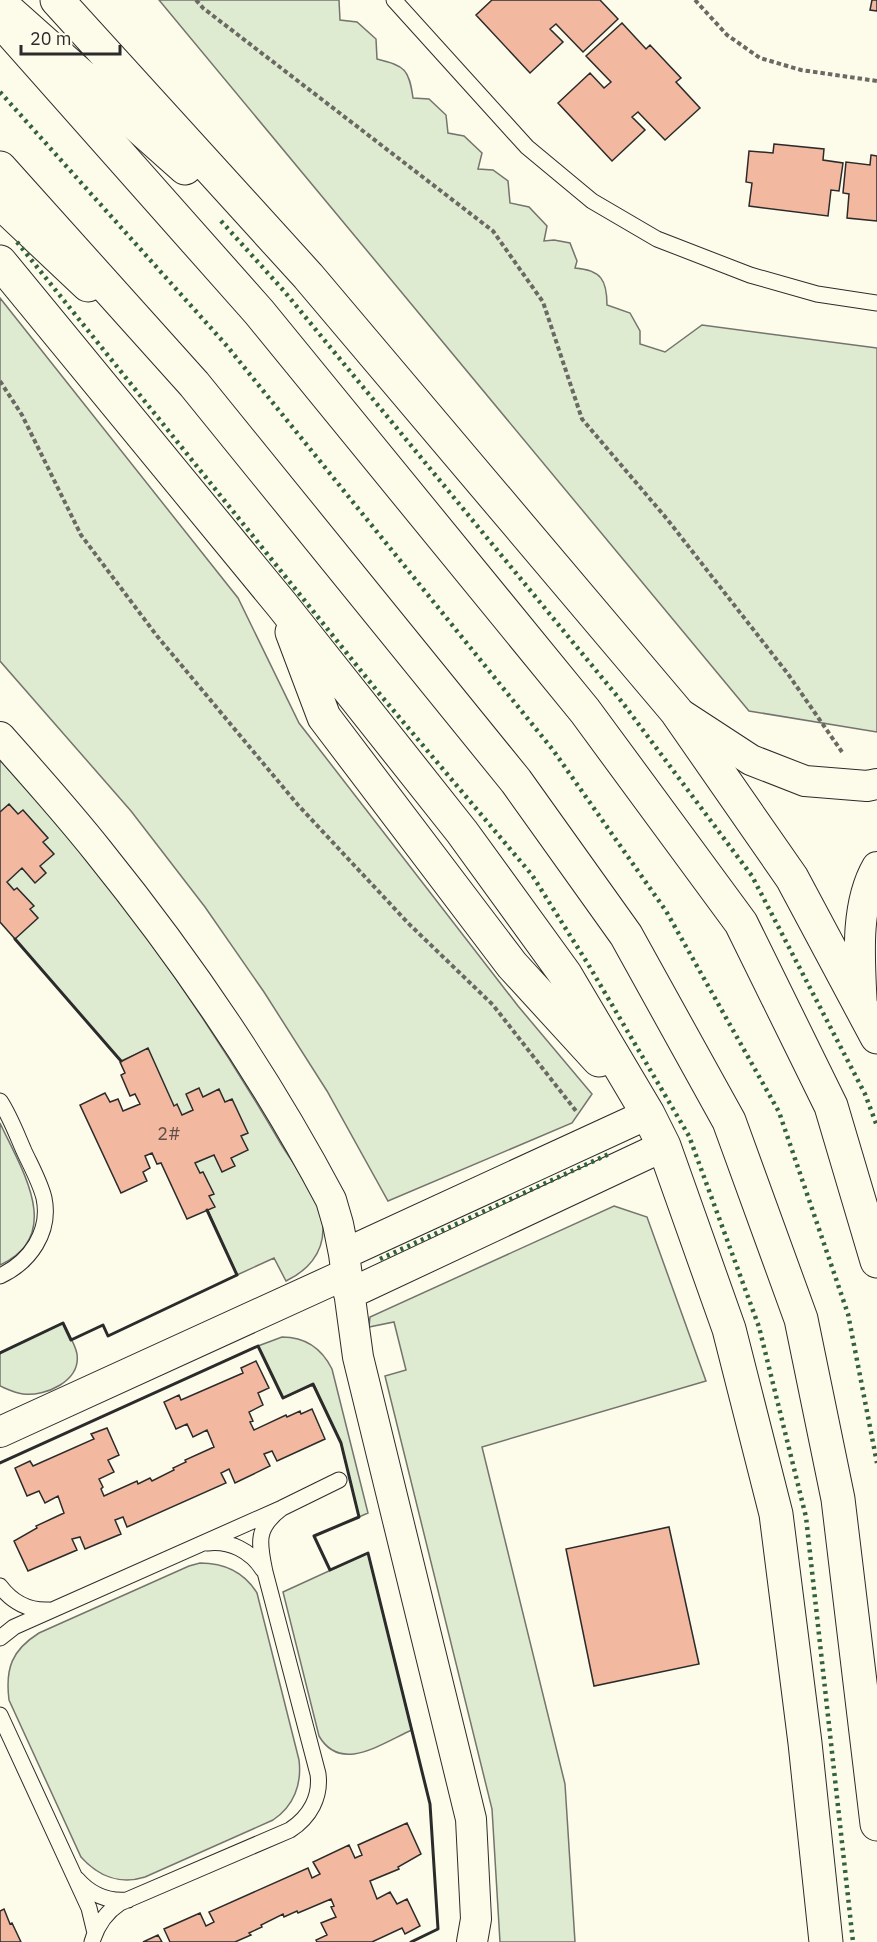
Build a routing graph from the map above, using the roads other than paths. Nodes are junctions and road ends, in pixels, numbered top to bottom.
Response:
1 (57, 0) edge
2 (394, 0) edge
3 (0, 4) edge
4 (0, 20) edge
5 (0, 168) edge
6 (0, 202) edge
7 (0, 262) edge
8 (308, 276) junction
9 (877, 303) edge
10 (194, 384) junction
11 (676, 711) junction
12 (0, 736) edge
13 (872, 785) edge
14 (877, 867) edge
15 (861, 1009) junction
16 (877, 1037) edge
17 (0, 1101) edge
18 (648, 1114) junction
19 (664, 1146) junction
20 (877, 1261) edge
21 (346, 1274) junction
22 (0, 1276) edge
23 (0, 1432) edge
24 (339, 1479) dead end
25 (282, 1508) junction
26 (201, 1544) junction
27 (265, 1572) junction
28 (0, 1586) edge
29 (54, 1609) junction
30 (0, 1638) edge
31 (0, 1715) edge
32 (877, 1824) edge
33 (74, 1875) junction
34 (128, 1900) junction
35 (475, 1934) edge
36 (93, 1938) edge
37 (826, 1942) edge

1 - 8 main road
2 - 9 lane
3 - 8 main road
4 - 20 main road
5 - 10 main road
6 - 10 main road
7 - 18 main road
8 - 11 main road
10 - 32 main road
11 - 13 street
11 - 15 main road
12 - 21 street
14 - 15 street
15 - 16 main road
17 - 22 lane
18 - 19 main road
18 - 21 street
19 - 21 street
19 - 37 main road
21 - 23 street
21 - 35 street
24 - 25 lane
25 - 26 lane
25 - 27 lane
26 - 27 lane
26 - 29 lane
27 - 34 lane
28 - 29 lane
29 - 30 lane
31 - 33 lane
33 - 34 lane
33 - 36 lane
34 - 36 lane

